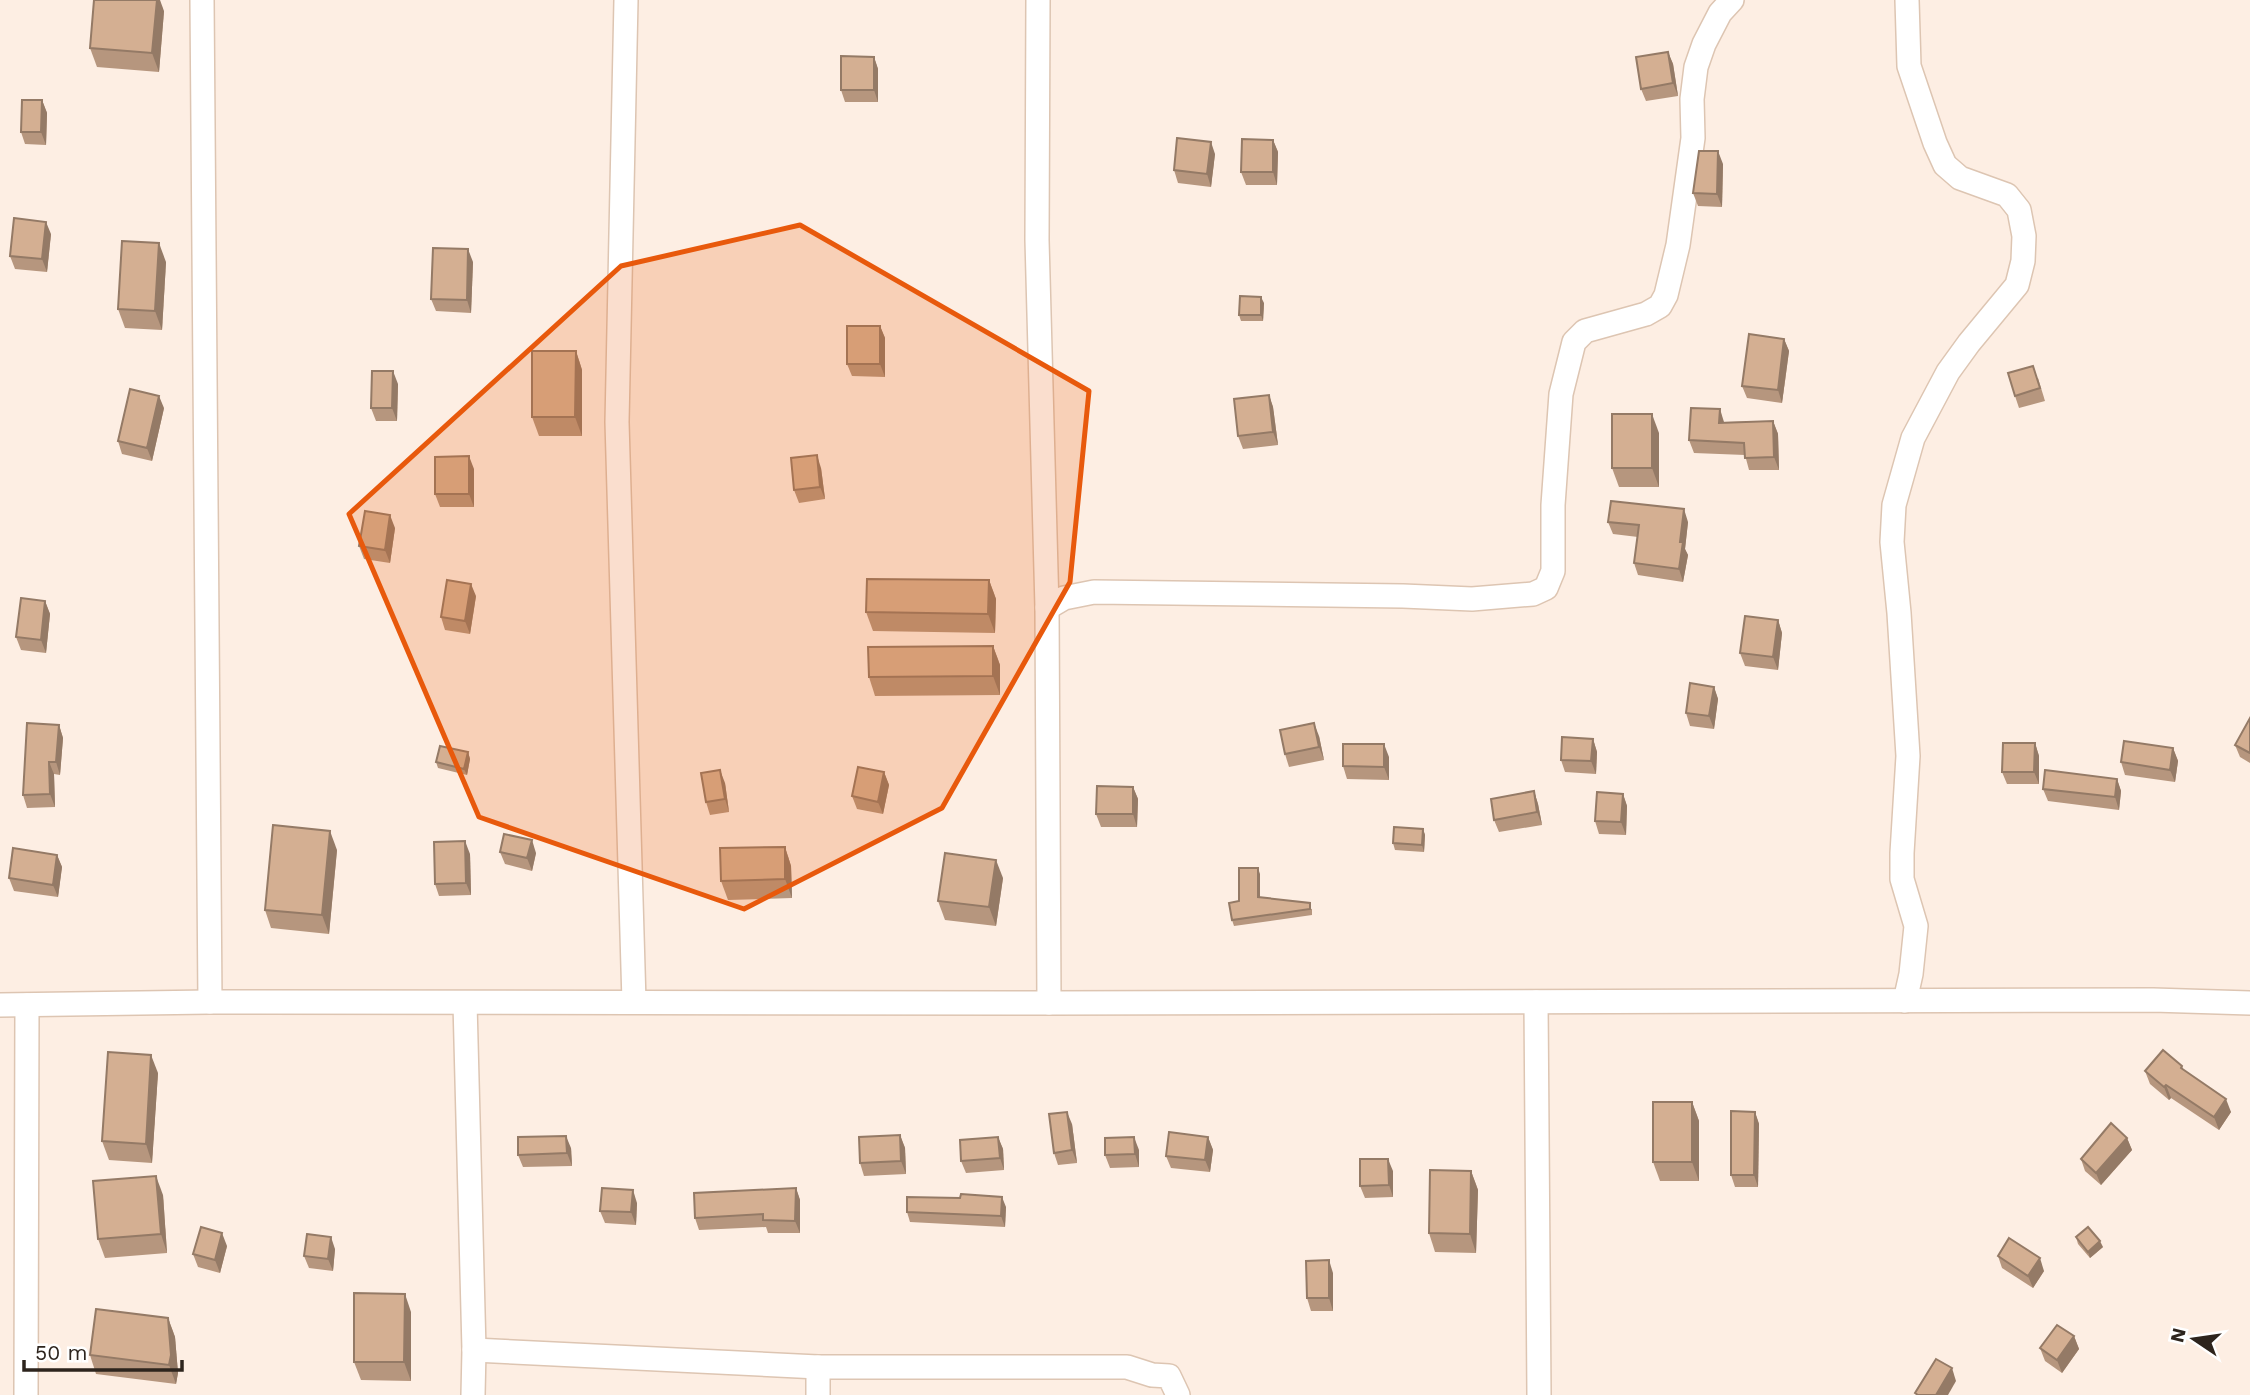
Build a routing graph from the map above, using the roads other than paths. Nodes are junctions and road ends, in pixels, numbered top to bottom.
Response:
1 (202, 0) edge
2 (626, 0) edge
3 (1038, 0) edge
4 (1732, 0) edge
5 (1908, 0) edge
6 (1047, 608) junction
7 (1905, 1001) junction
8 (210, 1002) junction
9 (634, 1002) junction
10 (1536, 1002) junction
11 (465, 1003) junction
12 (1049, 1003) junction
13 (2250, 1003) edge
14 (0, 1005) edge
15 (27, 1005) junction
16 (474, 1350) junction
17 (818, 1367) junction
18 (26, 1395) edge
19 (473, 1395) edge
20 (818, 1395) edge
21 (1178, 1395) edge
22 (1539, 1395) edge

1 - 8 street
2 - 9 street
3 - 6 street
4 - 6 street
5 - 7 street
6 - 12 street
7 - 10 street
7 - 13 street
8 - 11 street
8 - 15 street
9 - 11 street
9 - 12 street
10 - 12 street
10 - 22 street
11 - 16 street
14 - 15 street
15 - 18 street
16 - 17 street
16 - 19 street
17 - 20 street
17 - 21 street

